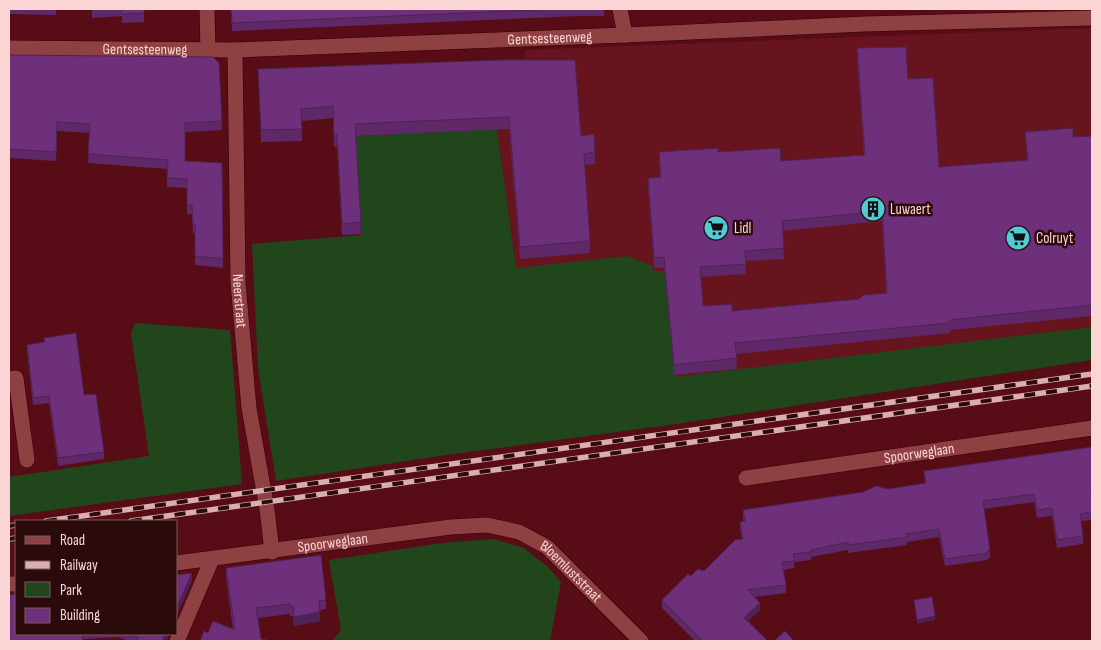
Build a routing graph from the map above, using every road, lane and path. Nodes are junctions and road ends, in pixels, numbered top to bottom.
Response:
1 (207, 9) edge
2 (620, 9) edge
3 (922, 15) edge
4 (1092, 18) edge
5 (625, 35) junction
6 (9, 48) edge
7 (208, 49) junction
8 (235, 50) junction
9 (9, 379) edge
10 (1092, 428) edge
11 (27, 460) dead end
12 (746, 478) dead end
13 (487, 525) joint
14 (272, 552) junction
15 (212, 559) junction
16 (178, 564) edge
17 (177, 641) edge
18 (641, 641) edge

1 - 7 street
2 - 5 street
3 - 4 street, Gentsesteenweg
3 - 5 street, Gentsesteenweg
5 - 8 street, Gentsesteenweg
6 - 7 street, Gentsesteenweg
7 - 8 street, Gentsesteenweg
8 - 14 street, Neerstraat
9 - 11 street
10 - 12 street, Spoorweglaan
13 - 14 street, Spoorweglaan
13 - 18 street, Bloemluststraat
14 - 15 street, Spoorweglaan
15 - 16 street, Spoorweglaan
15 - 17 street

